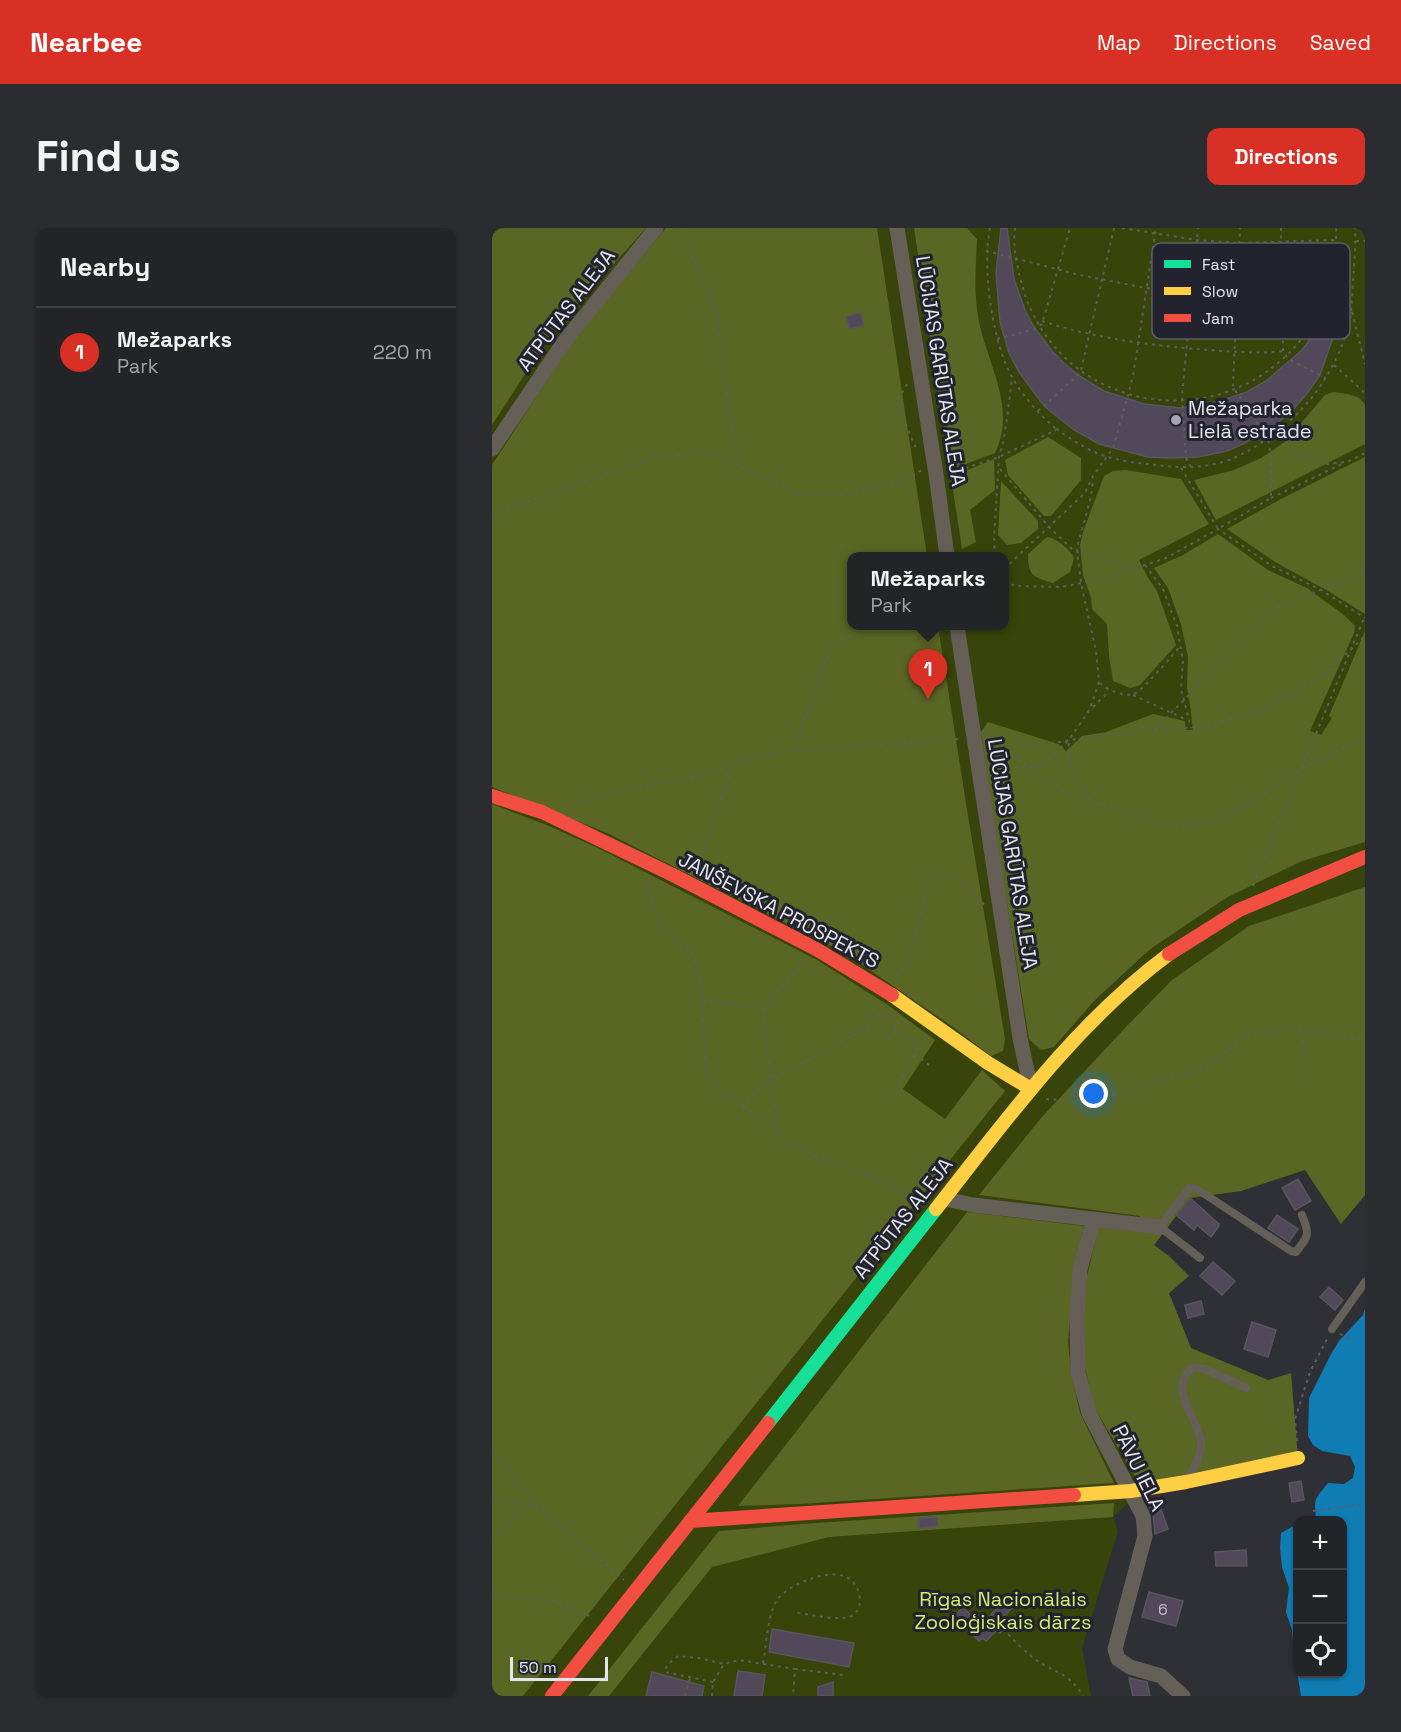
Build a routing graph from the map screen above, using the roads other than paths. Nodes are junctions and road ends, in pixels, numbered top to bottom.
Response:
1 (656, 228) edge
2 (897, 228) edge
3 (492, 449) edge
4 (946, 552) edge
5 (958, 630) edge
6 (492, 796) edge
7 (1365, 857) edge
8 (1031, 1089) junction
9 (943, 1202) junction
10 (1302, 1215) dead end
11 (1094, 1219) junction
12 (1160, 1227) junction
13 (1200, 1258) dead end
14 (1365, 1282) edge
15 (1332, 1329) road end
16 (1246, 1388) dead end
17 (1298, 1458) road end
18 (1186, 1482) junction
19 (1131, 1491) junction
20 (690, 1521) junction
21 (552, 1696) edge
22 (1183, 1696) edge

1 - 3 street, ATPŪTAS ALEJA
2 - 4 street, LŪCIJAS GARŪTAS ALEJA
5 - 8 street, LŪCIJAS GARŪTAS ALEJA
6 - 8 street, JANŠEVSKA PROSPEKTS
7 - 8 street, ATPŪTAS ALEJA
8 - 9 street, ATPŪTAS ALEJA
9 - 11 street
9 - 20 street, ATPŪTAS ALEJA
10 - 12 lane
11 - 12 street
11 - 19 street, PĀVU IELA
12 - 13 lane
14 - 15 lane
16 - 18 lane
17 - 18 street
18 - 19 street
19 - 20 street
19 - 22 street, PĀVU IELA
20 - 21 street, ATPŪTAS ALEJA

